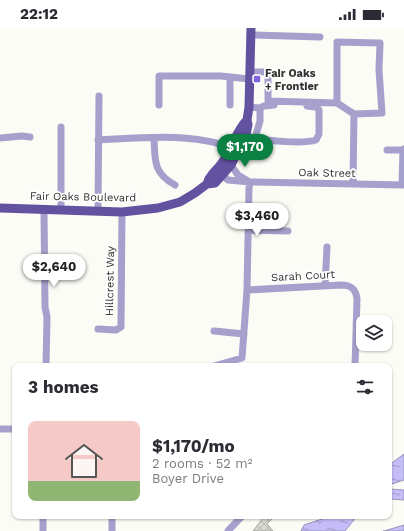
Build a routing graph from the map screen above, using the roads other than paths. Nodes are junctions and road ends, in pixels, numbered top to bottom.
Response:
1 (251, 31) edge
2 (320, 37) dead end
3 (249, 75) junction
4 (230, 77) junction
5 (99, 96) dead end
6 (337, 102) junction
7 (230, 104) dead end
8 (159, 105) dead end
9 (249, 107) junction
10 (260, 108) junction
11 (354, 114) junction
12 (247, 120) junction
13 (61, 127) dead end
14 (245, 136) junction
15 (30, 137) dead end
16 (0, 138) edge
17 (154, 138) junction
18 (255, 138) junction
19 (98, 140) junction
20 (388, 150) dead end
21 (403, 150) edge
22 (230, 151) junction
23 (231, 165) junction
24 (222, 176) junction
25 (250, 182) junction
26 (208, 184) junction
27 (353, 184) junction
28 (174, 185) dead end
29 (403, 185) edge
30 (0, 208) edge
31 (44, 209) junction
32 (61, 209) junction
33 (98, 211) junction
34 (122, 212) junction
35 (248, 230) junction
36 (288, 231) dead end
37 (327, 247) dead end
38 (326, 286) junction
39 (247, 290) junction
40 (98, 329) dead end
41 (214, 331) dead end
42 (244, 334) junction
43 (46, 363) edge
44 (224, 363) edge
45 (355, 363) edge
46 (0, 429) edge
47 (12, 429) edge
48 (43, 519) edge
49 (112, 519) edge
50 (239, 519) edge
51 (43, 531) edge
52 (112, 531) edge
53 (228, 531) edge

1 - 2 street
1 - 3 main road, Fair Oaks Boulevard
3 - 4 street
3 - 6 street
3 - 9 main road, Fair Oaks Boulevard
4 - 7 street
4 - 8 street
5 - 19 street
6 - 11 street
6 - 11 street
9 - 10 street
9 - 12 main road, Fair Oaks Boulevard
10 - 18 street
10 - 18 street
11 - 27 street
12 - 14 main road, Fair Oaks Boulevard
12 - 22 main road, Fair Oaks Boulevard
13 - 32 street
14 - 18 street
14 - 23 main road, Fair Oaks Boulevard
15 - 16 street
17 - 19 street
17 - 22 street
17 - 28 street
19 - 33 street
20 - 21 street
21 - 29 street
22 - 24 main road
22 - 26 main road, Fair Oaks Boulevard
23 - 24 main road, Fair Oaks Boulevard
23 - 25 street
24 - 25 street, Oak Street
24 - 26 main road, Fair Oaks Boulevard
25 - 27 street, Oak Street
25 - 35 street
26 - 34 main road, Fair Oaks Boulevard
27 - 29 street, Oak Street
30 - 31 main road, Fair Oaks Boulevard
31 - 32 main road, Fair Oaks Boulevard
31 - 43 street
32 - 33 main road, Fair Oaks Boulevard
33 - 34 main road, Fair Oaks Boulevard
34 - 40 street, Hillcrest Way
35 - 36 street
35 - 39 street
37 - 38 street
38 - 39 street, Sarah Court
38 - 45 street, Sarah Court
39 - 42 street
41 - 42 street
42 - 44 street
46 - 47 street
48 - 51 street
49 - 52 street
50 - 53 street

